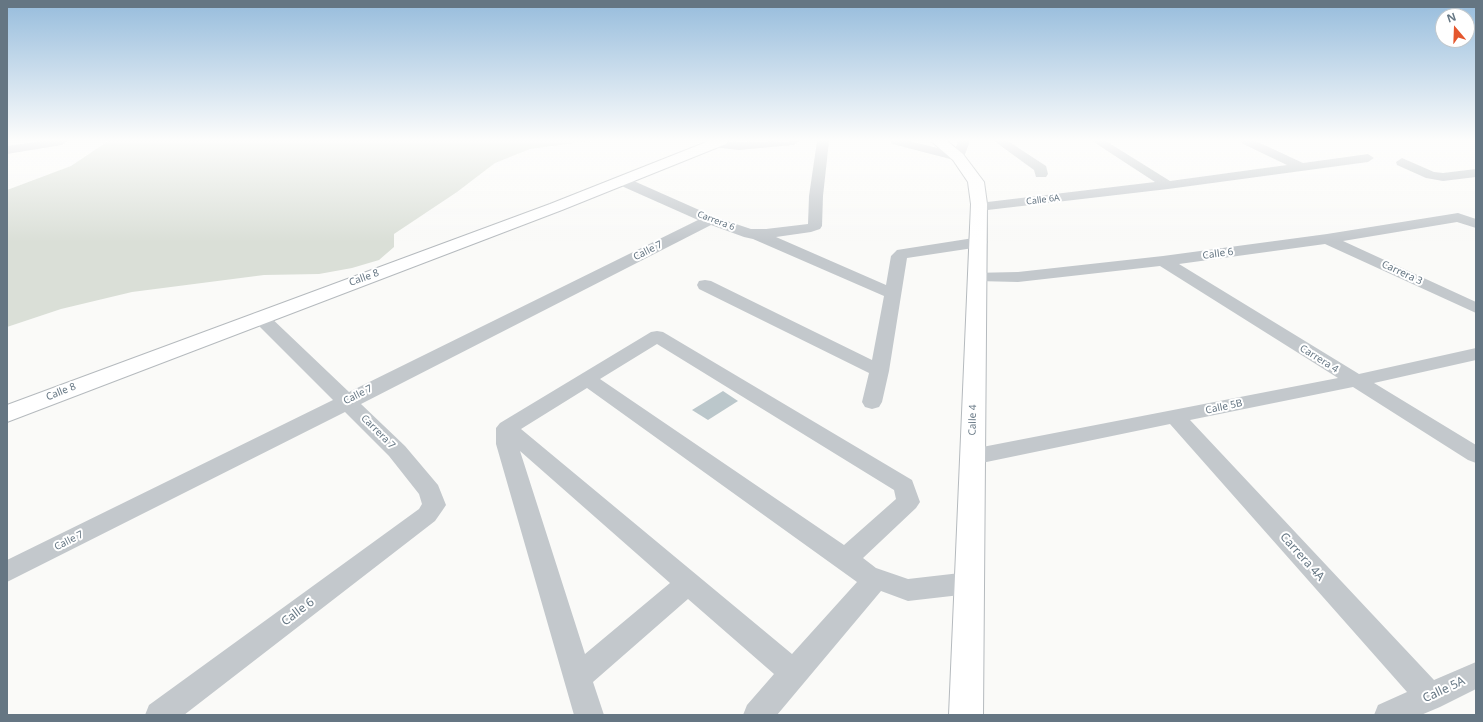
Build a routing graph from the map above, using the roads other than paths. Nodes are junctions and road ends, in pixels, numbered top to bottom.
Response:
1 (638, 175) edge
2 (819, 175) edge
3 (973, 175) edge
4 (1152, 175) edge
5 (1244, 175) edge
6 (1435, 175) edge
7 (1462, 175) edge
8 (622, 181) junction
9 (1168, 185) junction
10 (979, 207) junction
11 (710, 220) junction
12 (1476, 224) edge
13 (758, 235) junction
14 (1327, 239) junction
15 (980, 242) junction
16 (1162, 261) junction
17 (977, 276) junction
18 (705, 285) dead end
19 (893, 294) junction
20 (1476, 308) edge
21 (260, 317) junction
22 (1476, 354) edge
23 (879, 372) junction
24 (587, 379) junction
25 (1354, 381) junction
26 (348, 400) junction
27 (872, 402) dead end
28 (7, 414) edge
29 (1175, 417) junction
30 (507, 428) junction
31 (1476, 455) edge
32 (972, 457) junction
33 (434, 505) joint
34 (845, 559) junction
35 (7, 572) edge
36 (877, 578) junction
37 (689, 583) junction
38 (969, 583) junction
39 (793, 673) junction
40 (1476, 675) edge
41 (578, 677) junction
42 (1430, 697) junction
43 (160, 715) edge
44 (589, 715) edge
45 (758, 715) edge
46 (966, 715) edge
47 (1389, 715) edge

1 - 8 main road, Calle 8
2 - 13 street, Carrera 6
3 - 10 main road, Calle 4
4 - 9 street
5 - 9 street, Calle 6A
6 - 7 street
8 - 11 street, Carrera 6
8 - 21 main road, Calle 8
9 - 10 street, Calle 6A
10 - 15 main road, Calle 4
11 - 13 street, Carrera 6
11 - 26 street, Calle 7
12 - 14 street, Calle 6
13 - 19 street
14 - 16 street, Calle 6
14 - 20 street, Carrera 3
15 - 17 main road, Calle 4
15 - 19 street
16 - 17 street, Calle 6
16 - 25 street, Carrera 4
17 - 32 main road, Calle 4
18 - 23 street
19 - 23 street
21 - 26 street, Carrera 7
21 - 28 main road, Calle 8
22 - 25 street, Calle 5B
23 - 27 street
24 - 30 street
24 - 34 street
24 - 34 street
25 - 29 street, Calle 5B
25 - 31 street, Carrera 4
26 - 33 street, Carrera 7
26 - 35 street, Calle 7
29 - 32 street, Calle 5B
29 - 42 street, Carrera 4A
30 - 37 street
30 - 41 street
32 - 38 main road, Calle 4
33 - 43 street, Calle 6
34 - 36 street
36 - 38 street
36 - 39 street
37 - 39 street
37 - 41 street
38 - 46 main road, Calle 4
39 - 45 street
40 - 42 street, Calle 5A
41 - 44 street
42 - 47 street, Calle 5A

